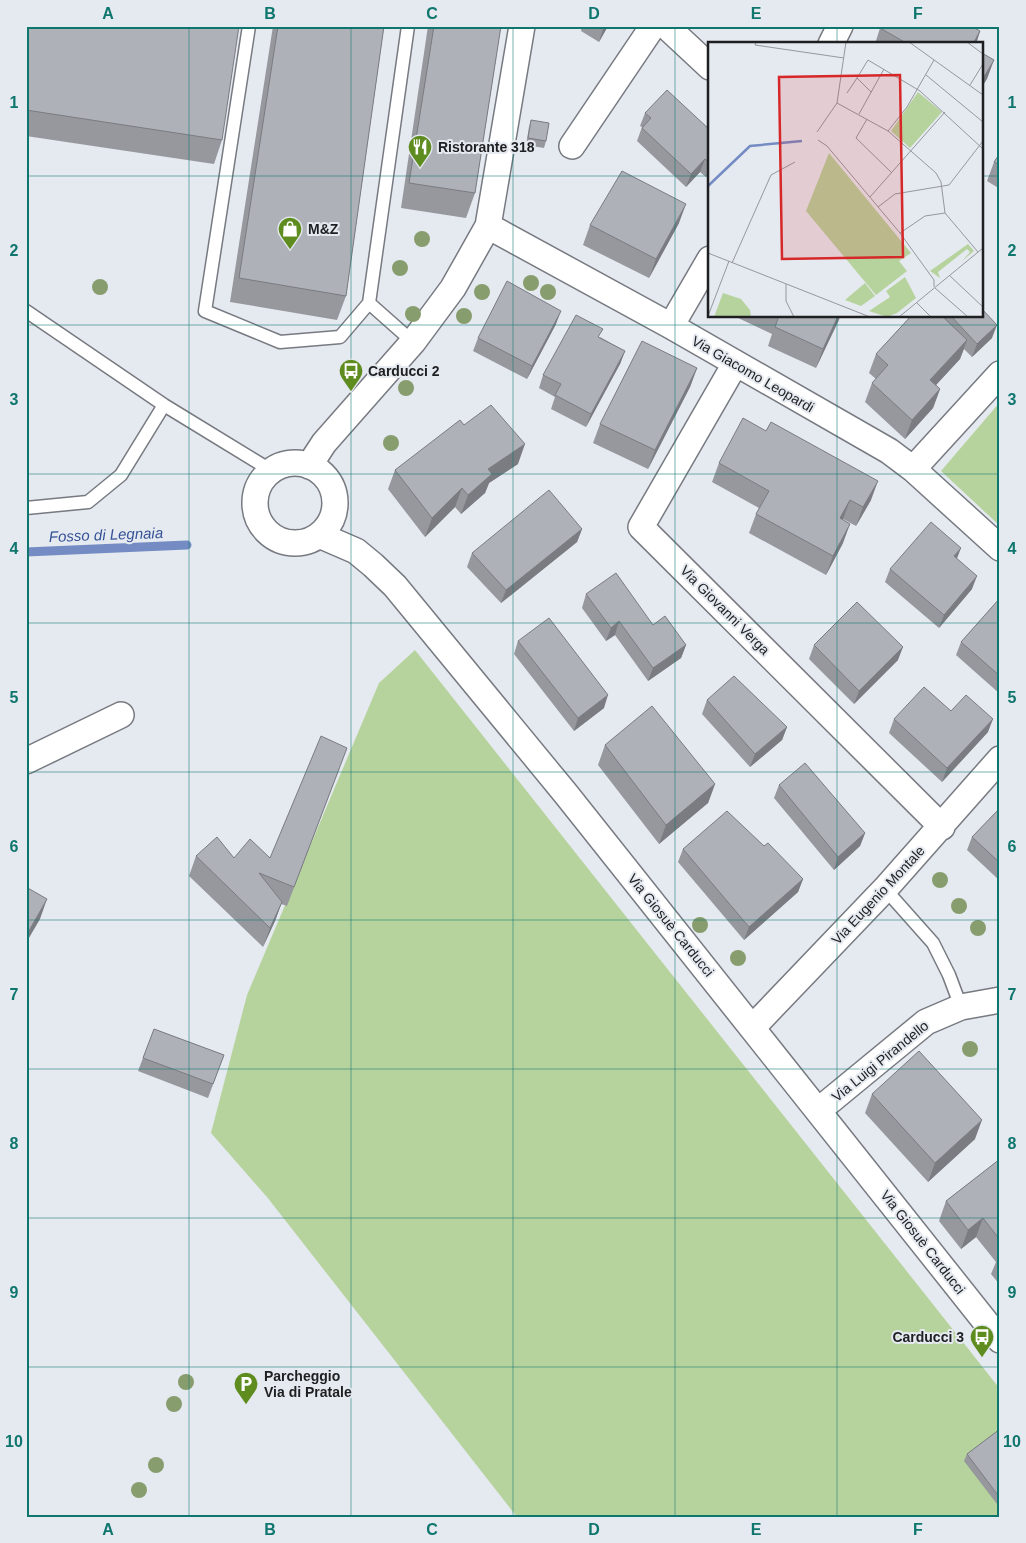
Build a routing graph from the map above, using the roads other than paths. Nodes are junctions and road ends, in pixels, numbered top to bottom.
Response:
1 (249, 26) edge
2 (408, 26) edge
3 (522, 26) edge
4 (653, 26) edge
5 (666, 26) edge
6 (840, 26) edge
7 (832, 42) edge
8 (708, 65) edge
9 (572, 146) dead end
10 (488, 226) junction
11 (708, 263) edge
12 (369, 303) junction
13 (26, 311) edge
14 (672, 326) junction
15 (413, 342) junction
16 (735, 364) junction
17 (1000, 374) edge
18 (164, 404) junction
19 (309, 466) junction
20 (913, 469) junction
21 (272, 471) junction
22 (26, 508) edge
23 (319, 535) junction
24 (1000, 548) edge
25 (121, 716) dead end
26 (1000, 759) edge
27 (26, 761) edge
28 (942, 827) junction
29 (885, 889) junction
30 (1000, 1000) edge
31 (961, 1007) junction
32 (753, 1027) junction
33 (819, 1110) junction
34 (1000, 1340) edge

1 - 12 lane
2 - 12 lane
3 - 10 street
4 - 9 street
5 - 8 street
6 - 7 street
10 - 14 street, Via Giacomo Leopardi
10 - 15 street
11 - 14 street
12 - 15 lane
13 - 18 lane
14 - 16 street, Via Giacomo Leopardi
15 - 19 street
16 - 20 street, Via Giacomo Leopardi
16 - 28 street, Via Giovanni Verga
17 - 20 street
18 - 21 lane
18 - 22 lane
19 - 21 street
19 - 23 street
20 - 24 street, Via Giacomo Leopardi
21 - 23 street
23 - 32 street, Via Giosuè Carducci
25 - 27 street
26 - 28 street, Via Eugenio Montale
28 - 29 street, Via Eugenio Montale
29 - 31 lane
29 - 32 street, Via Eugenio Montale
30 - 31 street, Via Luigi Pirandello
31 - 33 street, Via Luigi Pirandello
32 - 33 street, Via Giosuè Carducci
33 - 34 street, Via Giosuè Carducci

